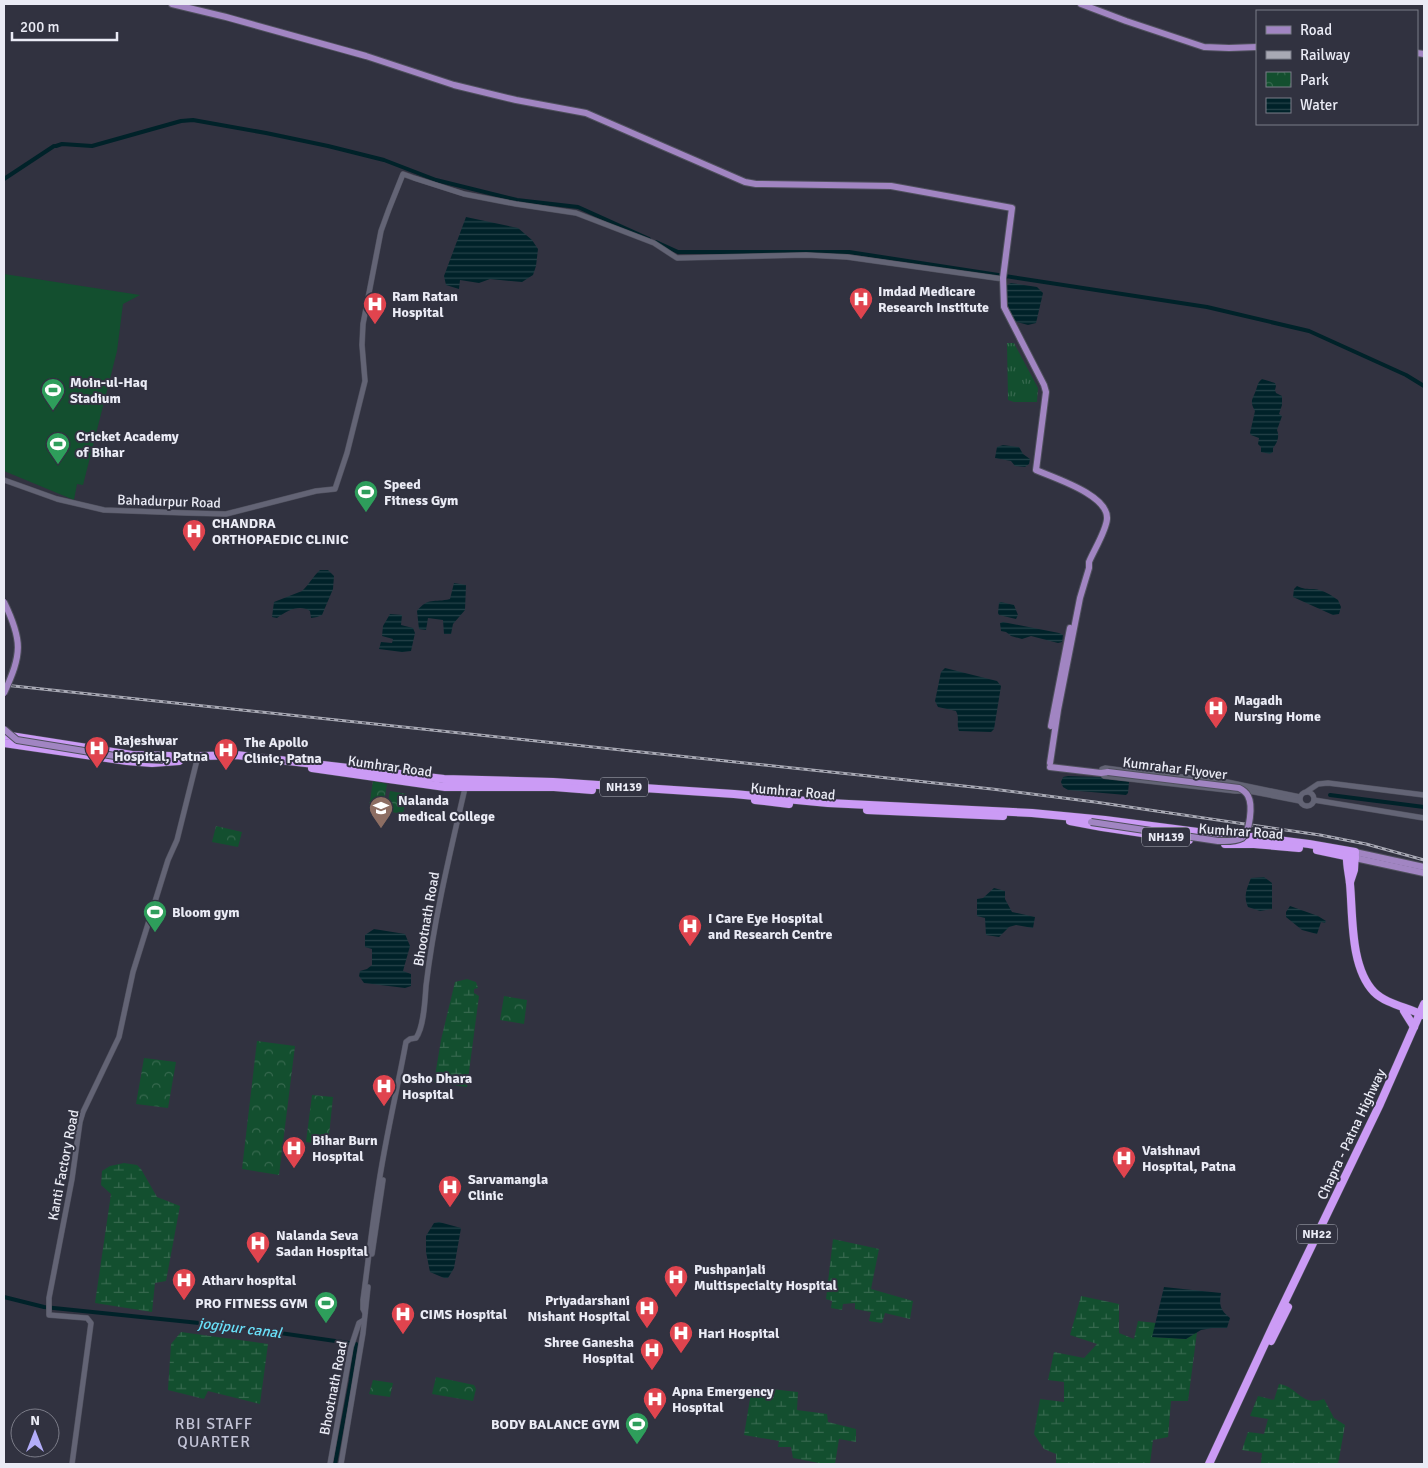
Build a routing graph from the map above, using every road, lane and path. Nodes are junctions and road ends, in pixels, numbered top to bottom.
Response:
1 (172, 4) edge
2 (1081, 4) edge
3 (1256, 47) edge
4 (1003, 276) junction
5 (4, 480) edge
6 (4, 602) edge
7 (4, 693) edge
8 (4, 729) edge
9 (4, 737) edge
10 (17, 740) junction
11 (4, 743) edge
12 (236, 757) junction
13 (168, 760) junction
14 (197, 760) junction
15 (1104, 772) junction
16 (465, 788) junction
17 (616, 789) junction
18 (1306, 792) junction
19 (1424, 795) edge
20 (1300, 799) junction
21 (1314, 800) junction
22 (1424, 818) edge
23 (1084, 821) junction
24 (1351, 855) junction
25 (1424, 867) edge
26 (1424, 873) edge
27 (1424, 1003) edge
28 (1403, 1008) junction
29 (1422, 1016) edge
30 (1414, 1027) junction
31 (364, 1320) junction
32 (72, 1464) edge
33 (330, 1464) edge
34 (341, 1464) edge
35 (1209, 1464) edge
36 (1214, 1464) edge

1 - 4 main road
2 - 3 main road
4 - 5 street, Bahadurpur Road
4 - 15 main road
6 - 7 main road, bridge
8 - 10 main road, bridge
9 - 10 main road, bridge
9 - 13 highway, NH139
10 - 13 main road, bridge
11 - 13 highway, Kumhrar Road / NH139
12 - 13 highway, Kumhrar Road / NH139
12 - 14 highway, NH139
12 - 16 highway, Kumhrar Road / NH139
12 - 17 highway, Kumhrar Road / NH139
13 - 14 highway, NH139
14 - 32 street, Kanti Factory Road
15 - 20 street
15 - 23 main road, Kumrahar Flyover, bridge
16 - 17 highway, Kumhrar Road / NH139
16 - 31 street, Bhootnath Road
17 - 23 highway, Kumhrar Road / NH139
18 - 19 street
18 - 20 street
18 - 21 street
20 - 21 street
21 - 22 street
23 - 24 highway, Kumhrar Road / NH139
24 - 25 main road
24 - 26 main road
24 - 28 highway
27 - 28 highway
27 - 29 highway, Chapra - Patna Highway / NH22
28 - 29 highway
28 - 30 highway
29 - 30 highway, Chapra - Patna Highway / NH22
29 - 36 highway, Chapra - Patna Highway / NH22
30 - 35 highway, Chapra - Patna Highway / NH22
31 - 33 street, Bhootnath Road
31 - 34 street, Bhootnath Road

